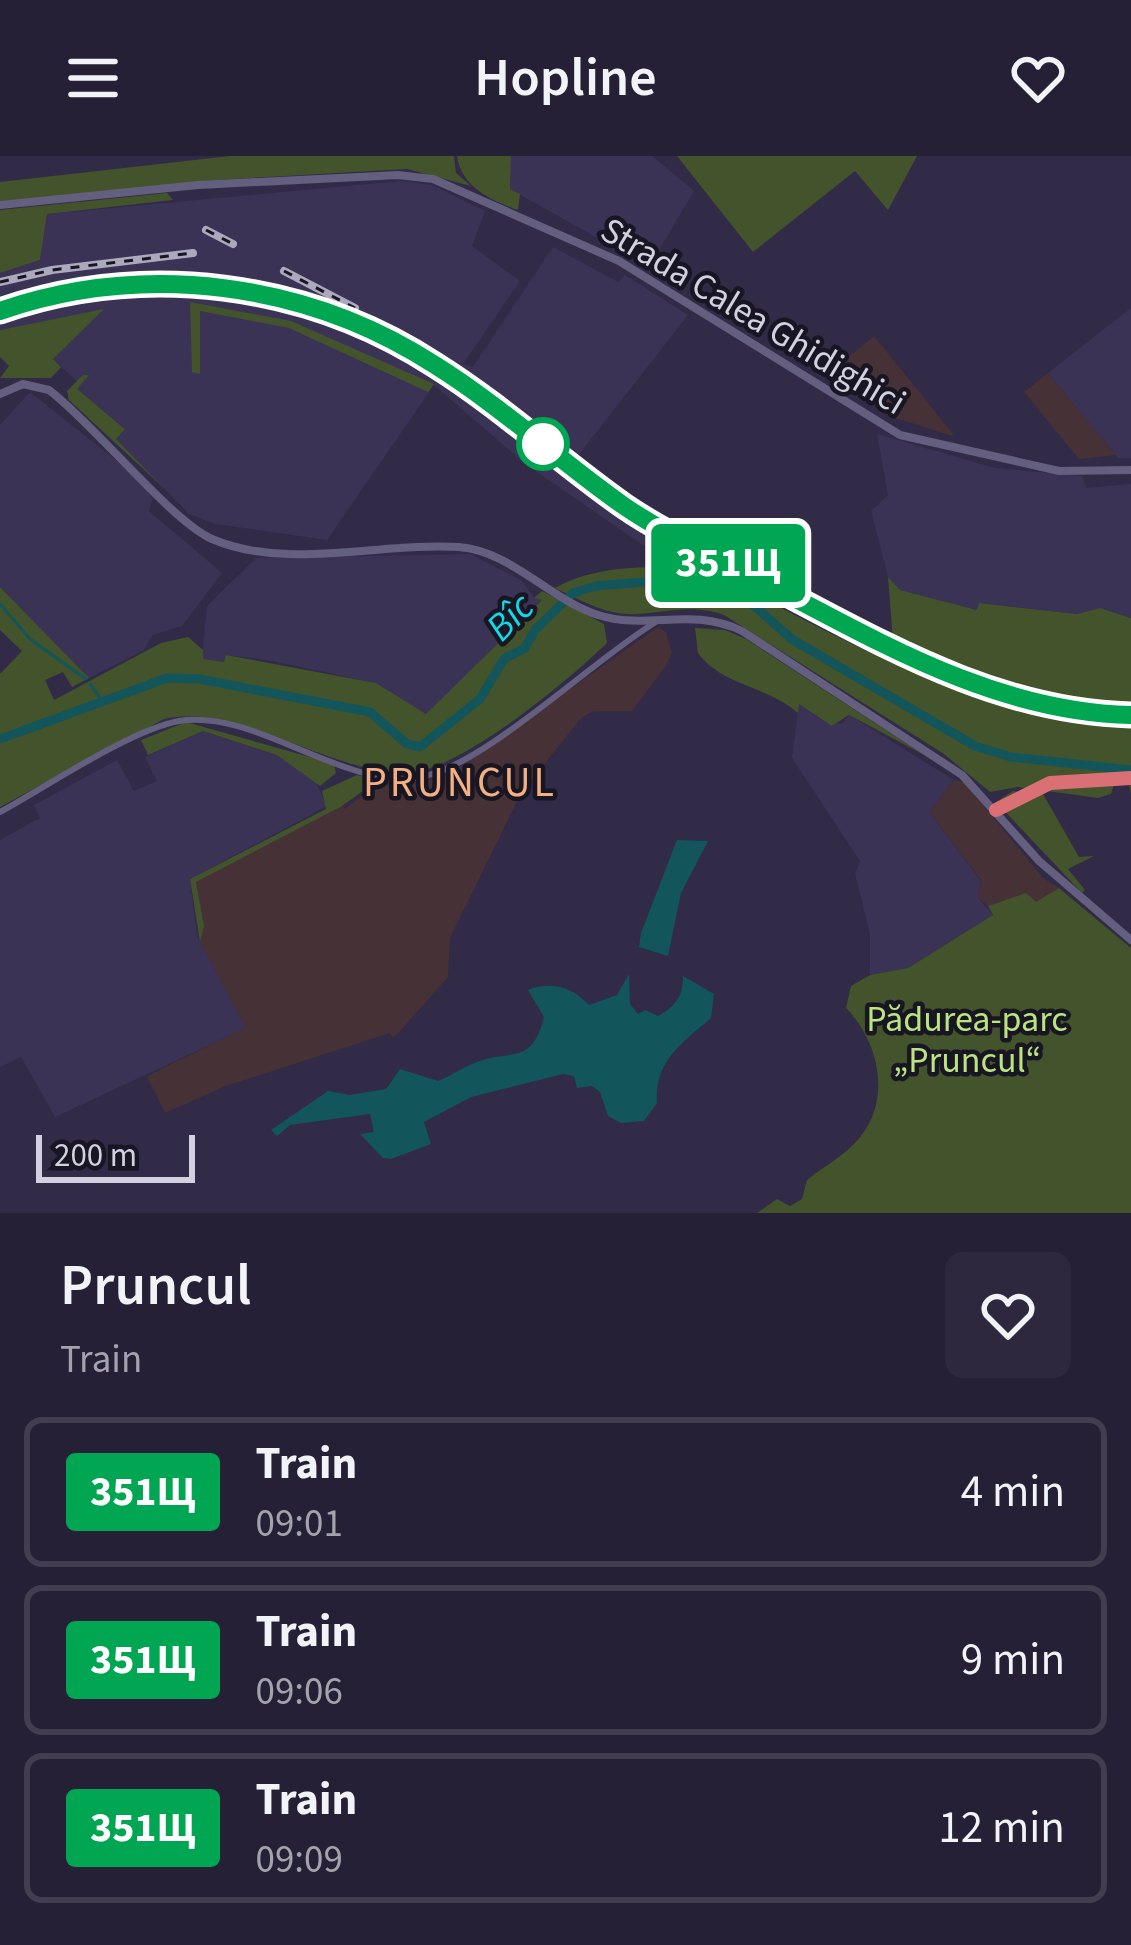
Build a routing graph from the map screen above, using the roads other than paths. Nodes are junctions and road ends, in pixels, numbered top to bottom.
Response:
1 (0, 205) edge
2 (0, 394) edge
3 (1131, 470) edge
4 (662, 618) junction
5 (1131, 778) edge
6 (1002, 808) junction
7 (0, 812) edge
8 (1131, 940) edge

1 - 3 street, Strada Calea Ghidighici
2 - 4 street
4 - 6 street
4 - 7 street
5 - 6 highway
6 - 8 street

